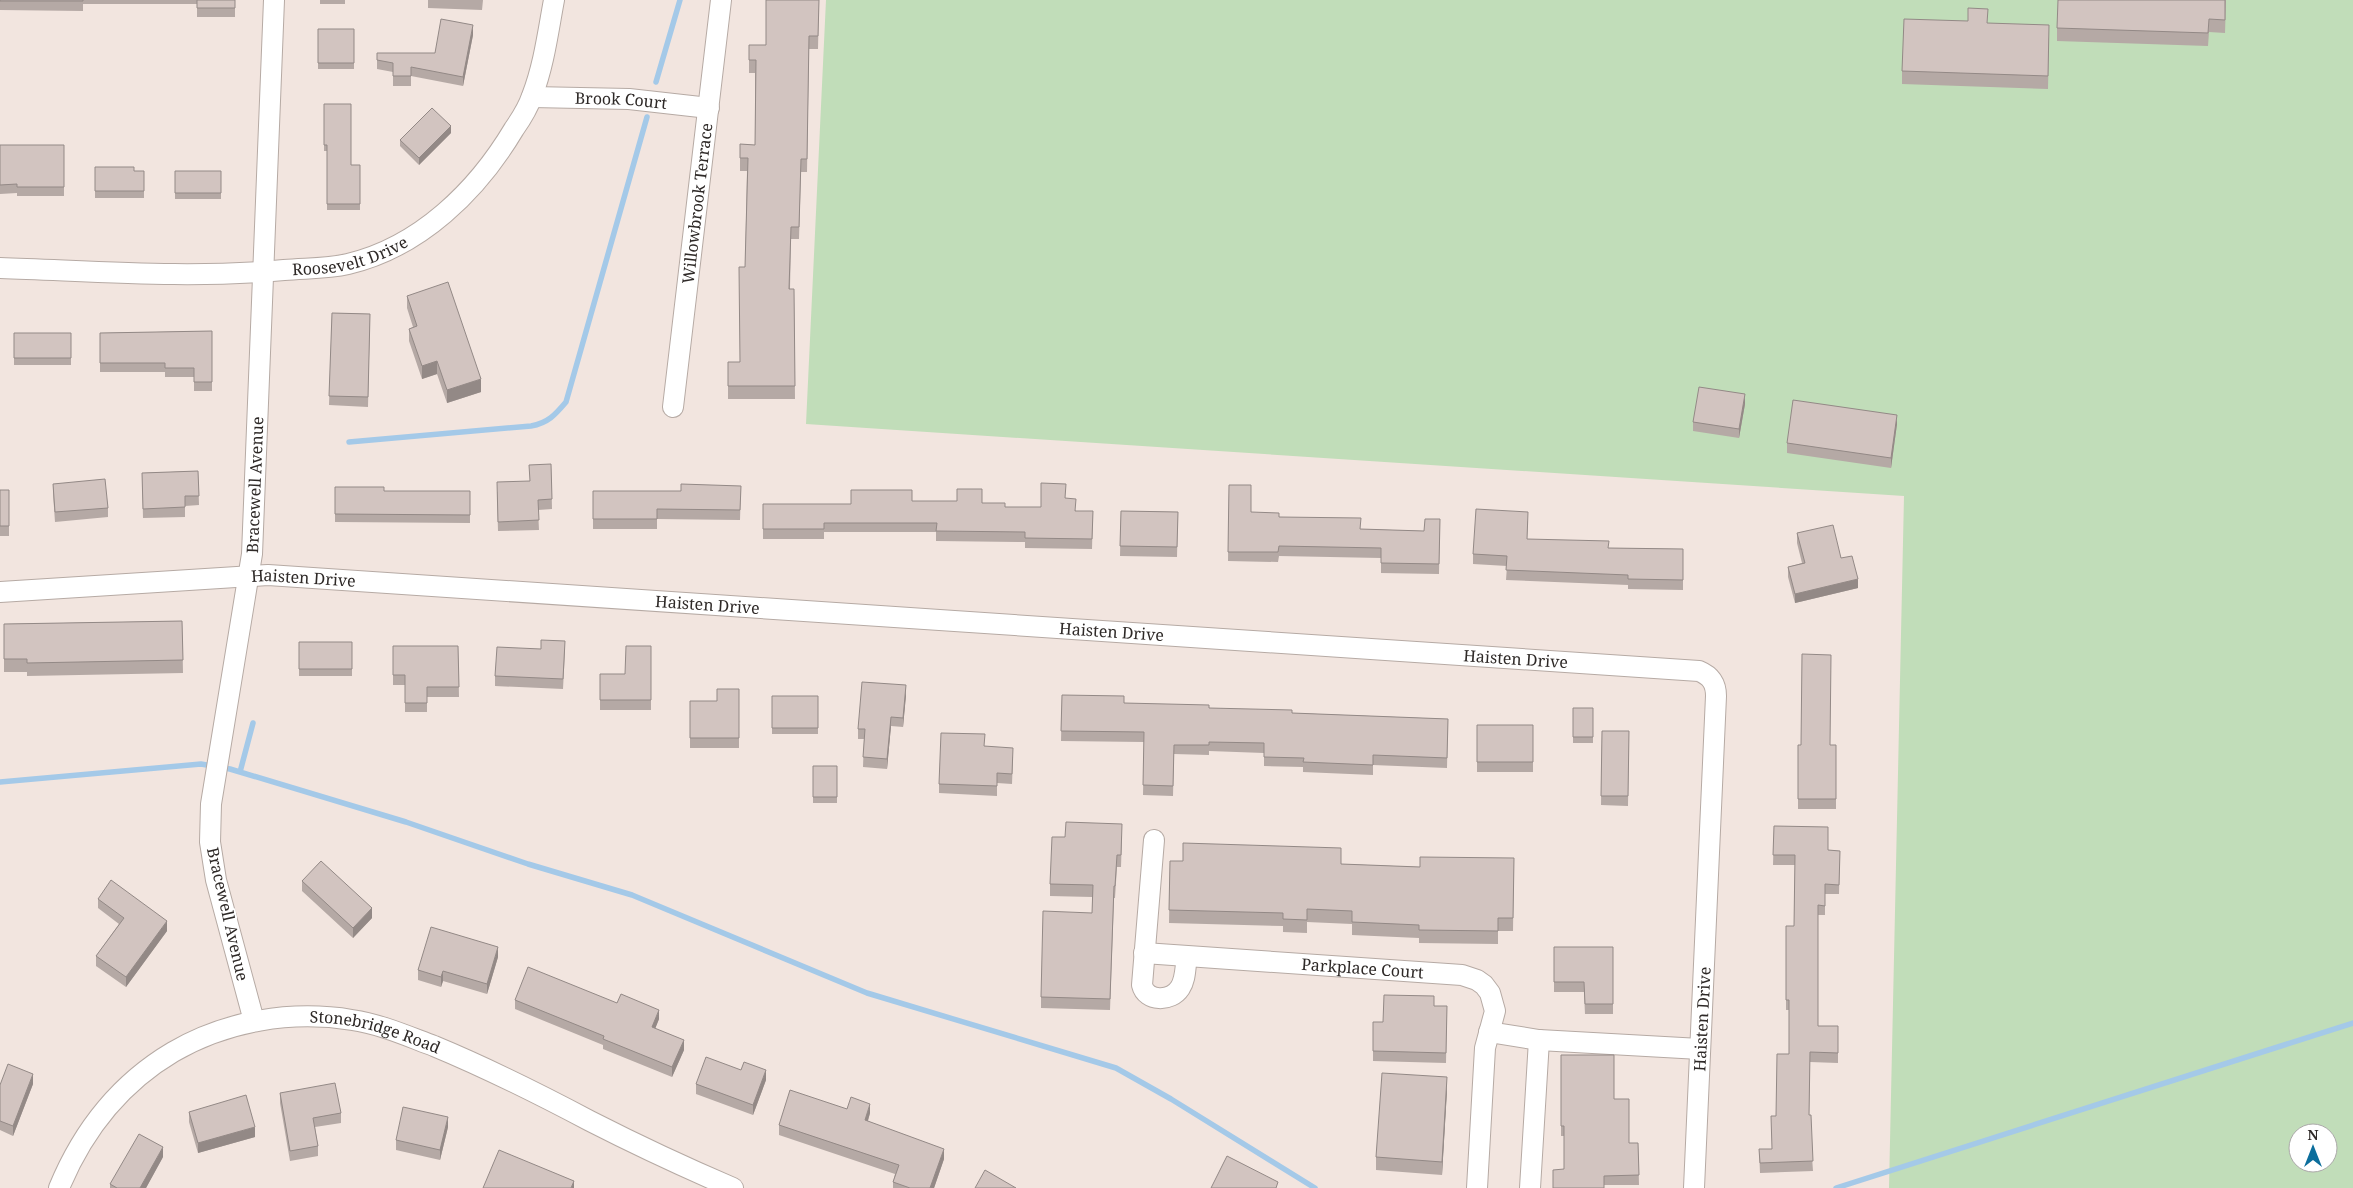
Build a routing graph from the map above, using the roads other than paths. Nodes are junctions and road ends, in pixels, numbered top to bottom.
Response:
1 (274, 0) edge
2 (554, 0) edge
3 (721, 0) edge
4 (532, 97) junction
5 (709, 108) junction
6 (0, 268) edge
7 (263, 272) junction
8 (673, 407) dead end
9 (249, 576) junction
10 (0, 592) edge
11 (1154, 840) dead end
12 (1144, 953) junction
13 (1186, 957) junction
14 (254, 1021) junction
15 (1489, 1032) junction
16 (1539, 1040) junction
17 (1700, 1049) junction
18 (59, 1188) edge
19 (733, 1188) edge
20 (1477, 1188) edge
21 (1530, 1188) edge
22 (1694, 1188) edge

1 - 7 street, Bracewell Avenue
2 - 4 street, Roosevelt Drive
3 - 5 street, Willowbrook Terrace
4 - 5 street, Brook Court
4 - 7 street, Roosevelt Drive
5 - 8 street, Willowbrook Terrace
6 - 7 street, Roosevelt Drive
7 - 9 street, Bracewell Avenue
9 - 10 street, Haisten Drive
9 - 14 street, Bracewell Avenue
9 - 17 street, Haisten Drive
11 - 12 street
12 - 13 street, Parkplace Court
12 - 13 street
13 - 15 street, Parkplace Court
14 - 18 street, Stonebridge Road
14 - 19 street, Stonebridge Road
15 - 16 street
15 - 20 street, Parkplace Court
16 - 17 street
16 - 21 street
17 - 22 street, Haisten Drive

